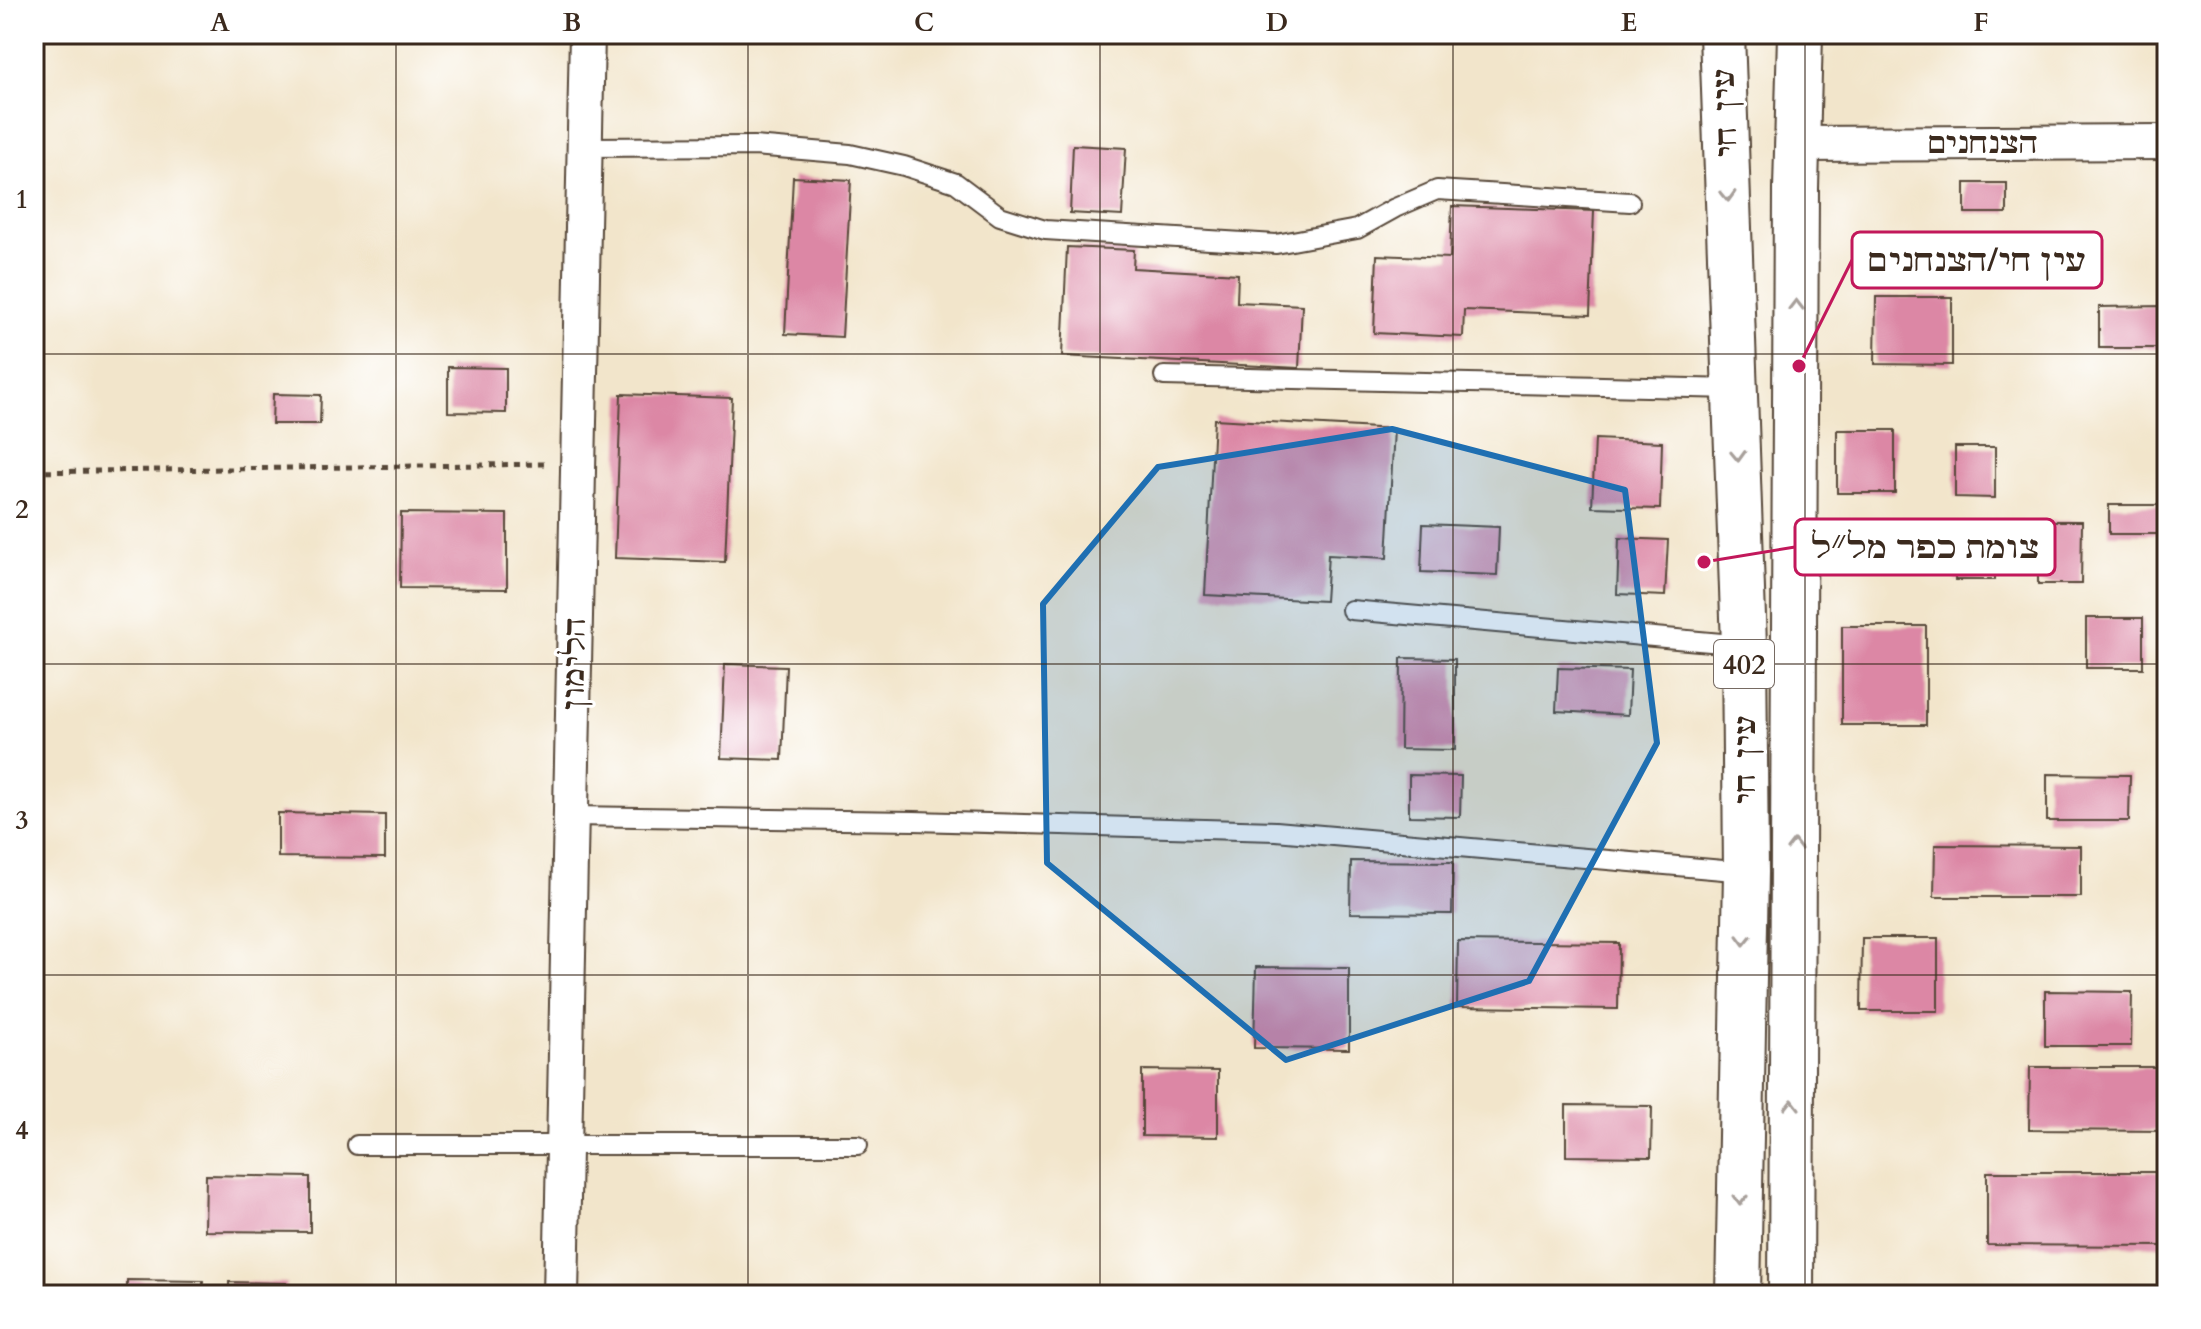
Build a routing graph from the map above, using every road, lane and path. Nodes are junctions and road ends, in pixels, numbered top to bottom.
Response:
1 (587, 34) edge
2 (1722, 34) edge
3 (1800, 34) edge
4 (1827, 34) edge
5 (1800, 92) junction
6 (2167, 142) edge
7 (1797, 144) junction
8 (585, 147) junction
9 (1630, 202) dead end
10 (1164, 376) dead end
11 (1735, 389) junction
12 (578, 463) junction
13 (34, 472) edge
14 (1351, 610) dead end
15 (1744, 645) junction
16 (571, 816) junction
17 (1746, 872) junction
18 (357, 1145) dead end
19 (858, 1145) dead end
20 (564, 1146) junction
21 (561, 1295) edge
22 (1738, 1295) edge
23 (1791, 1295) edge

1 - 8 street, הלימון
2 -> 11 main road, עין חי / 402
3 - 5 main road, עין חי / 402
4 - 5 main road
5 - 7 main road, עין חי / 402
6 - 7 street, הצנחנים
23 -> 7 main road, עין חי / 402
8 - 9 lane
8 - 12 street, הלימון
10 - 11 lane
11 -> 15 main road, עין חי / 402
12 - 13 path
12 - 16 street, הלימון
14 - 15 lane
15 - 17 main road, עין חי / 402
16 - 17 lane
16 - 20 street, הלימון
17 -> 22 main road, עין חי / 402
18 - 20 lane
19 - 20 lane
20 - 21 street, הלימון

